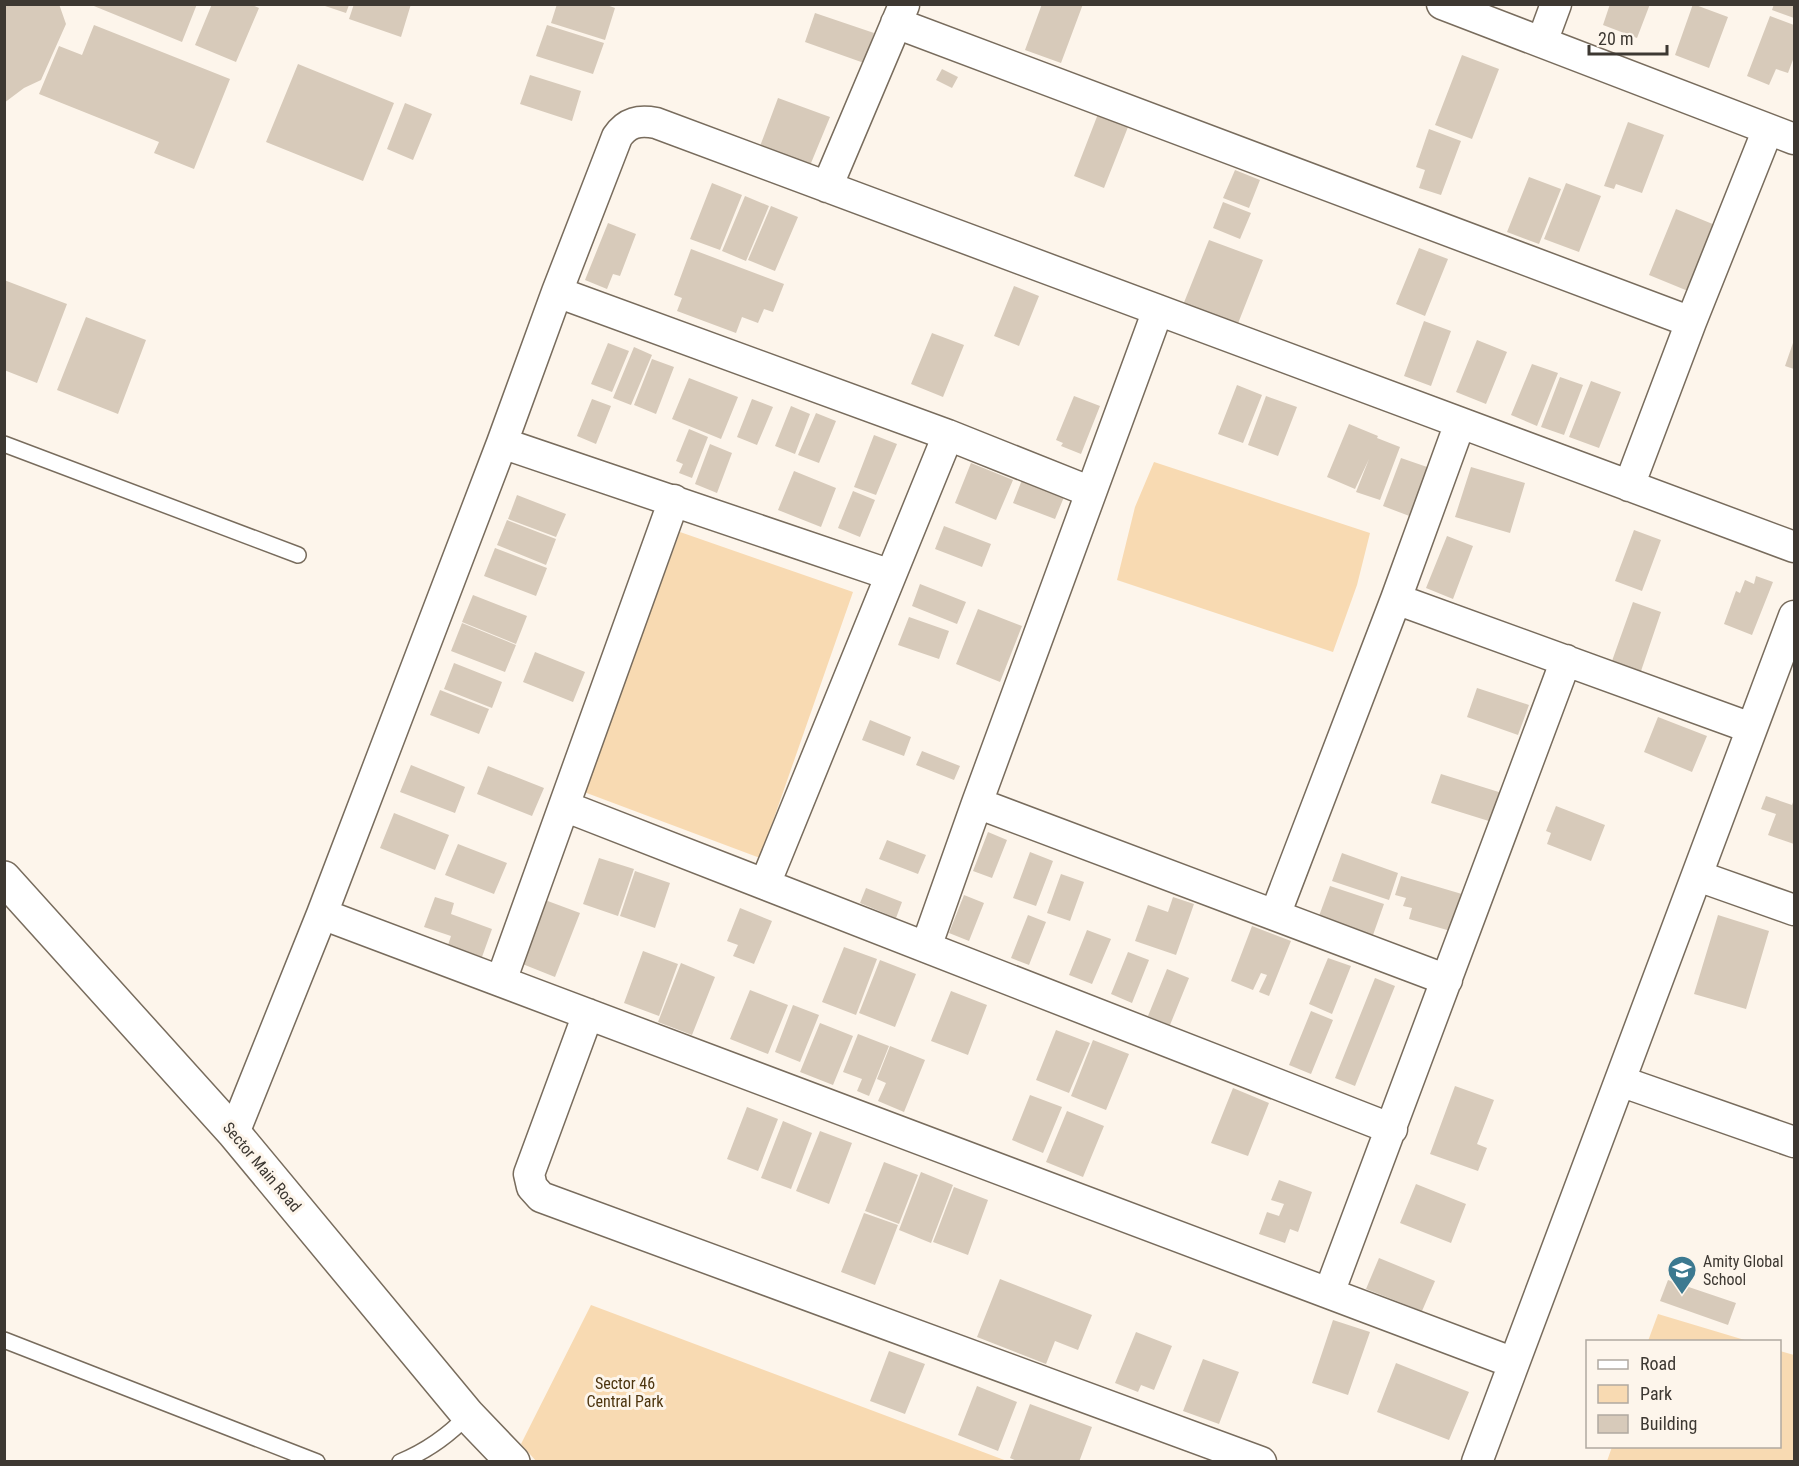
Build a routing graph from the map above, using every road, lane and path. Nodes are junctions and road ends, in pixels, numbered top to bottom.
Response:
1 (1442, 4) edge
2 (1556, 4) edge
3 (900, 14) edge
4 (1542, 42) junction
5 (1781, 134) edge
6 (827, 187) junction
7 (556, 291) junction
8 (1158, 310) junction
9 (1691, 322) junction
10 (1460, 423) junction
11 (948, 435) junction
12 (502, 443) junction
13 (4, 444) edge
14 (1629, 486) junction
15 (1091, 492) junction
16 (674, 500) junction
17 (1794, 547) edge
18 (298, 555) dead end
19 (891, 575) junction
20 (1396, 599) junction
21 (1794, 616) edge
22 (1566, 660) junction
23 (1751, 728) junction
24 (977, 803) junction
25 (564, 806) junction
26 (1698, 876) junction
27 (4, 878) edge
28 (765, 884) junction
29 (1794, 910) edge
30 (322, 914) junction
31 (1275, 915) junction
32 (926, 947) junction
33 (1447, 980) junction
34 (501, 981) junction
35 (588, 1014) junction
36 (1620, 1081) junction
37 (1392, 1129) junction
38 (234, 1133) junction
39 (1794, 1143) edge
40 (1329, 1293) junction
41 (4, 1340) edge
42 (1514, 1363) junction
43 (468, 1415) junction
44 (317, 1461) edge
45 (400, 1461) edge
46 (513, 1461) edge
47 (1261, 1461) edge
48 (1478, 1461) edge

1 - 4 street
2 - 4 street
3 - 6 street
3 - 9 street
4 - 5 street
5 - 9 street
6 - 7 street
6 - 8 street
7 - 11 street
7 - 12 street
8 - 10 street
8 - 15 street
9 - 14 street
10 - 14 street
10 - 20 street
11 - 15 street
11 - 19 street
12 - 16 street
12 - 30 street
13 - 18 lane
14 - 17 street
15 - 24 street
16 - 19 street
16 - 25 street
19 - 28 street
20 - 22 street
20 - 31 street
21 - 23 street
22 - 23 street
22 - 33 street
23 - 26 street
24 - 31 street
24 - 32 street
25 - 28 street
25 - 34 street
26 - 29 street
26 - 36 street
27 - 38 street, Sector Main Road
28 - 32 street
30 - 34 street
30 - 38 street
31 - 33 street
32 - 37 street
33 - 37 street
34 - 35 street
35 - 40 street
35 - 47 street
36 - 39 street
36 - 42 street
37 - 40 street
38 - 43 street, Sector Main Road
40 - 42 street
41 - 44 lane
42 - 48 street
43 - 45 lane
43 - 46 street, Sector Main Road

